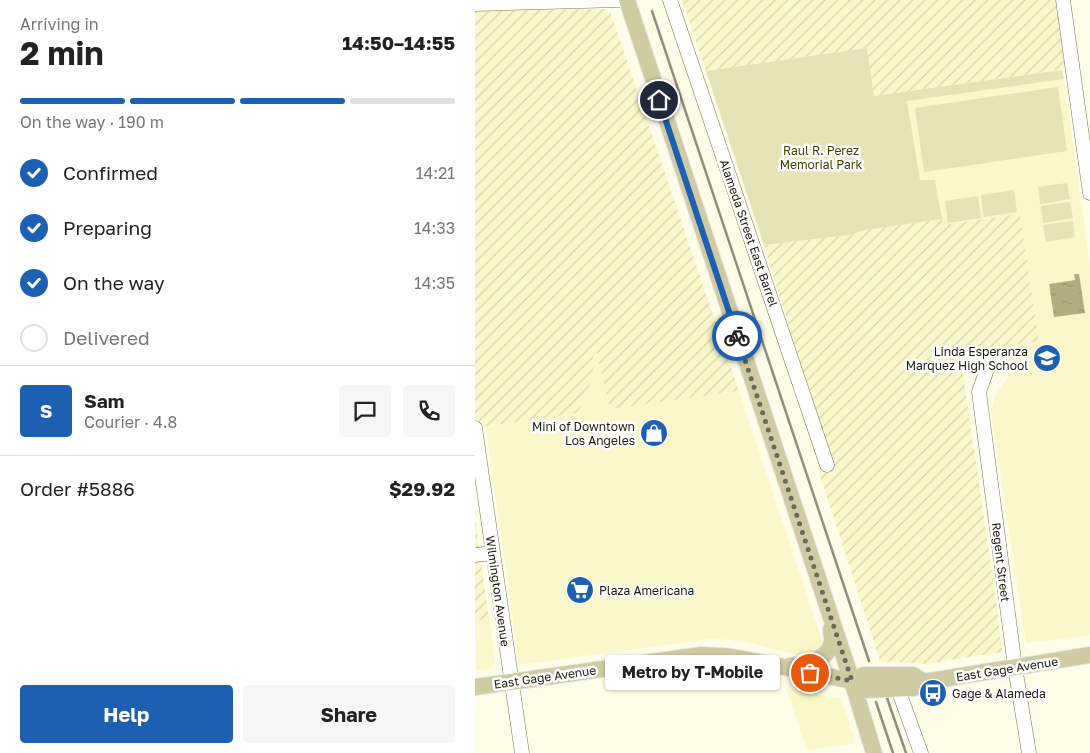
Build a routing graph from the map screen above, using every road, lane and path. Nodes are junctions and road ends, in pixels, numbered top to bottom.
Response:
1 (619, 0) edge
2 (627, 0) edge
3 (670, 0) edge
4 (1063, 0) edge
5 (475, 4) edge
6 (1090, 193) edge
7 (986, 372) dead end
8 (475, 428) edge
9 (827, 465) dead end
10 (493, 552) junction
11 (475, 555) edge
12 (830, 617) junction
13 (1090, 655) edge
14 (777, 666) junction
15 (1015, 667) junction
16 (511, 682) junction
17 (859, 683) junction
18 (890, 684) junction
19 (475, 687) edge
20 (522, 753) edge
21 (871, 753) edge
22 (921, 753) edge
23 (1029, 753) edge

1 - 5 street
2 - 12 main road
3 - 9 street, Alameda Street East Barrel
4 - 6 street
7 - 15 street, Regent Street
8 - 10 street, Wilmington Avenue
10 - 11 street
10 - 16 street, Wilmington Avenue
12 - 14 main road
12 - 17 main road
13 - 15 main road, East Gage Avenue
14 - 16 main road, East Gage Avenue
14 - 17 main road, East Gage Avenue
15 - 18 main road, East Gage Avenue
15 - 23 street, Regent Street
16 - 19 main road, East Gage Avenue
16 - 20 street, Wilmington Avenue
17 - 18 main road, East Gage Avenue, bridge
17 - 21 main road
18 - 22 street

